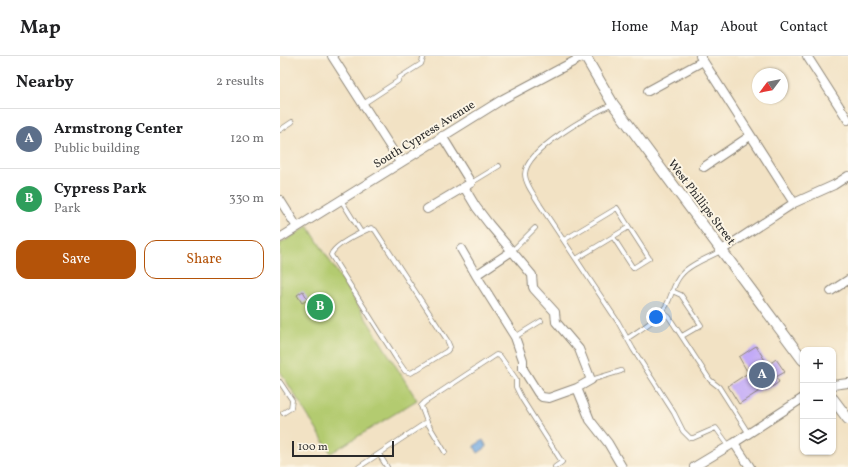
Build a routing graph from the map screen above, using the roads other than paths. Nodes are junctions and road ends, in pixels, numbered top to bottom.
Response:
1 (332, 56) edge
2 (424, 56) edge
3 (585, 56) edge
4 (806, 56) edge
5 (702, 59) edge
6 (648, 91) dead end
7 (363, 104) junction
8 (613, 104) junction
9 (848, 120) edge
10 (292, 122) dead end
11 (280, 130) edge
12 (442, 136) junction
13 (750, 136) junction
14 (400, 162) junction
15 (499, 166) dead end
16 (704, 167) dead end
17 (848, 176) edge
18 (467, 185) junction
19 (280, 200) edge
20 (341, 200) junction
21 (794, 203) junction
22 (427, 209) dead end
23 (297, 227) junction
24 (629, 227) junction
25 (535, 228) dead end
26 (361, 232) junction
27 (613, 237) junction
28 (280, 238) edge
29 (564, 240) junction
30 (461, 249) dead end
31 (722, 250) junction
32 (512, 251) junction
33 (576, 259) junction
34 (476, 275) junction
35 (848, 280) edge
36 (672, 291) junction
37 (830, 291) dead end
38 (662, 312) junction
39 (540, 321) dead end
40 (682, 336) junction
41 (516, 337) junction
42 (628, 338) junction
43 (800, 356) edge
44 (621, 371) dead end
45 (591, 380) junction
46 (280, 382) edge
47 (848, 384) edge
48 (836, 385) edge
49 (577, 388) junction
50 (800, 400) edge
51 (836, 403) edge
52 (283, 413) dead end
53 (848, 419) edge
54 (427, 422) junction
55 (748, 434) junction
56 (732, 444) junction
57 (445, 452) dead end
58 (379, 454) junction
59 (360, 467) edge
60 (387, 467) edge
61 (555, 467) edge
62 (622, 467) edge
63 (694, 467) edge
64 (750, 467) edge

1 - 7 street
2 - 7 lane
3 - 8 street, West Phillips Street
3 - 12 street, South Cypress Avenue
4 - 9 street
5 - 6 street
5 - 13 street
7 - 14 street
8 - 29 lane
8 - 31 street, West Phillips Street
10 - 11 lane
12 - 14 street, South Cypress Avenue
12 - 18 street
13 - 16 street
13 - 21 street
14 - 20 street, South Cypress Avenue
15 - 18 lane
17 - 21 street
18 - 22 street
18 - 32 street
19 - 23 street
20 - 23 street, South Cypress Avenue
20 - 26 lane
21 - 31 street
23 - 28 street, South Cypress Avenue
24 - 27 lane
24 - 27 lane
24 - 29 lane
25 - 32 lane
26 - 26 lane
27 - 33 lane
29 - 33 lane
30 - 34 street
31 - 36 lane
31 - 43 street, West Phillips Street
32 - 34 street
32 - 45 street
33 - 42 lane
34 - 41 street
35 - 37 street
36 - 38 lane
36 - 40 lane
38 - 40 lane
38 - 42 lane
39 - 41 lane
40 - 55 lane
41 - 49 street
42 - 56 lane
44 - 45 lane
45 - 49 street
46 - 52 lane
47 - 48 street
49 - 62 street
50 - 55 street
51 - 53 street
54 - 57 lane
54 - 58 lane
54 - 61 lane
55 - 56 street
56 - 63 street
56 - 64 street
58 - 59 lane
58 - 60 lane

